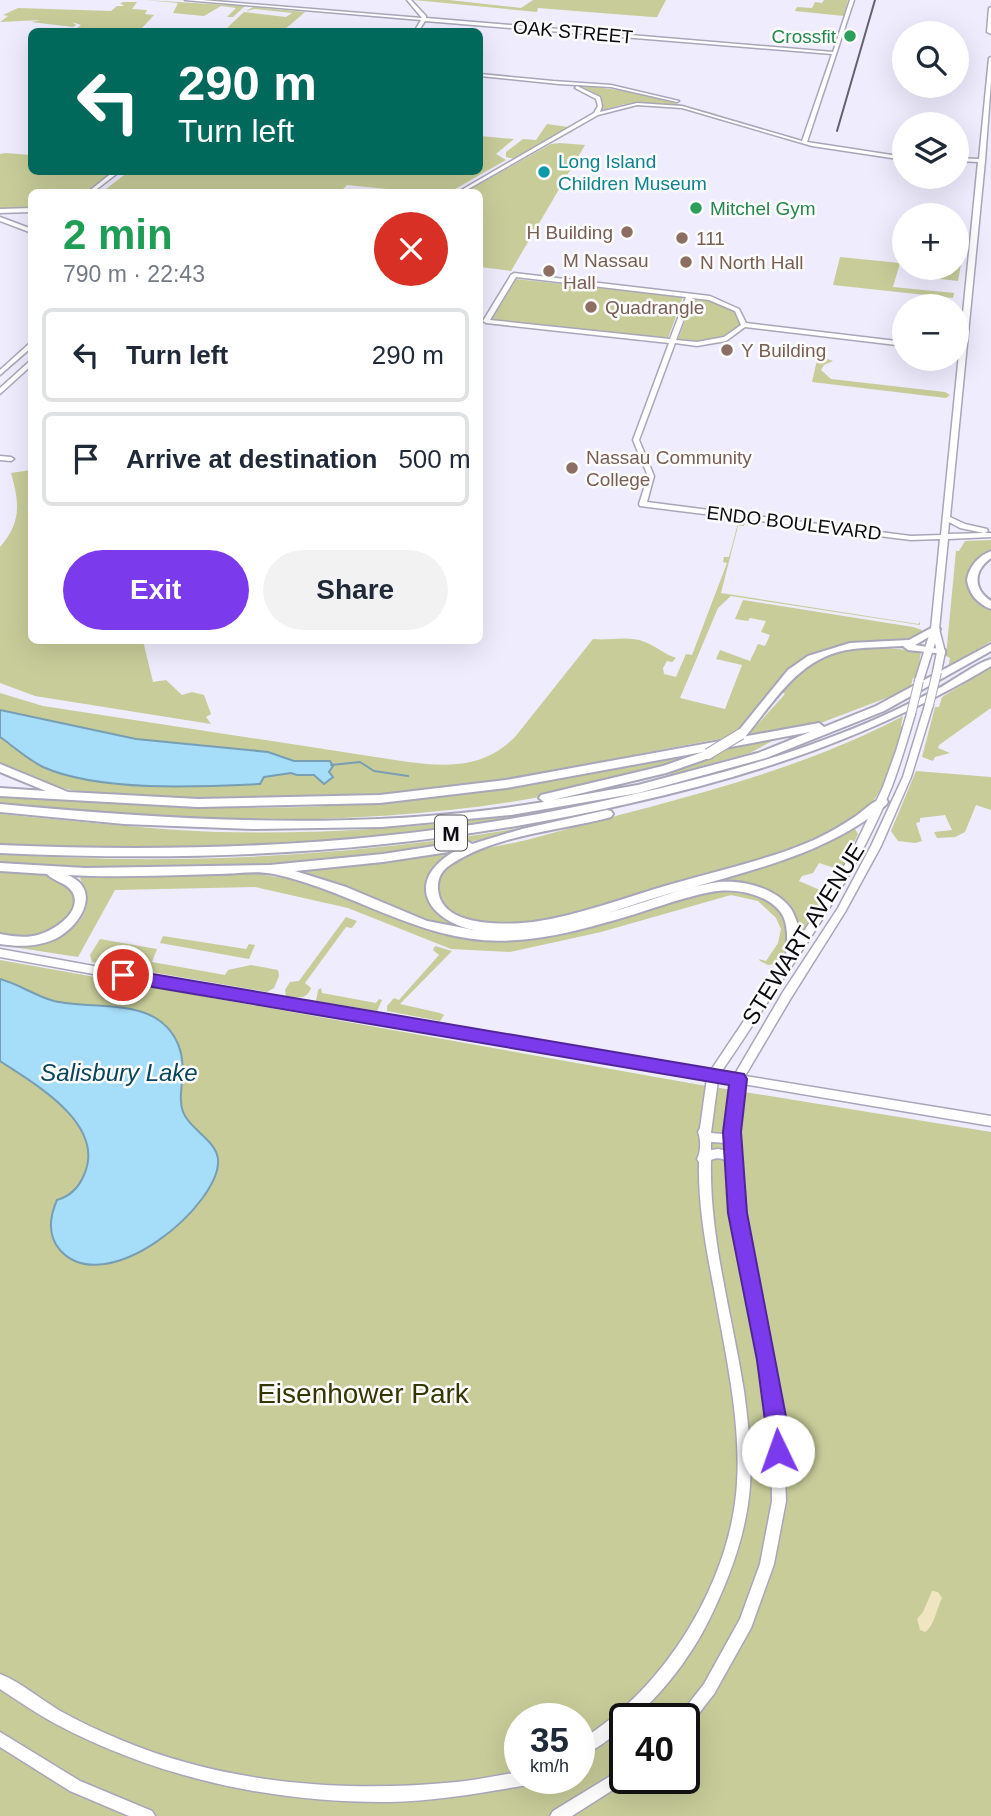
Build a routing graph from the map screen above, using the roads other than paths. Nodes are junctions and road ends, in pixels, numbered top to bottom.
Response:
1 (187, 0) edge
2 (217, 0) edge
3 (409, 0) edge
4 (852, 0) edge
5 (991, 8) edge
6 (424, 17) junction
7 (418, 28) edge
8 (991, 33) edge
9 (834, 52) junction
10 (991, 58) edge
11 (483, 75) edge
12 (554, 82) junction
13 (596, 114) junction
14 (808, 127) junction
15 (775, 130) junction
16 (805, 140) junction
17 (892, 155) edge
18 (969, 164) edge
19 (981, 165) junction
20 (112, 175) edge
21 (94, 189) edge
22 (465, 189) edge
23 (28, 210) edge
24 (0, 212) edge
25 (0, 219) edge
26 (28, 222) edge
27 (28, 230) edge
28 (966, 294) edge
29 (690, 295) junction
30 (744, 325) junction
31 (672, 342) junction
32 (892, 342) edge
33 (28, 347) edge
34 (28, 365) edge
35 (958, 371) edge
36 (0, 373) edge
37 (0, 392) edge
38 (946, 518) junction
39 (991, 534) edge
40 (944, 538) junction
41 (991, 554) edge
42 (991, 606) edge
43 (935, 629) junction
44 (883, 644) junction
45 (991, 647) edge
46 (927, 649) junction
47 (941, 652) junction
48 (991, 662) edge
49 (862, 716) junction
50 (0, 768) edge
51 (724, 777) junction
52 (0, 792) edge
53 (90, 799) junction
54 (881, 802) junction
55 (0, 808) edge
56 (456, 817) junction
57 (866, 835) junction
58 (501, 840) junction
59 (878, 842) junction
60 (0, 849) edge
61 (0, 867) edge
62 (32, 868) junction
63 (270, 869) junction
64 (833, 895) junction
65 (842, 910) junction
66 (828, 934) junction
67 (807, 936) junction
68 (0, 939) edge
69 (0, 953) edge
70 (792, 958) junction
71 (712, 1075) junction
72 (738, 1079) junction
73 (991, 1121) edge
74 (703, 1132) junction
75 (732, 1132) junction
76 (733, 1159) junction
77 (703, 1160) junction
78 (0, 1681) edge
79 (698, 1703) edge
80 (595, 1738) edge
81 (0, 1739) edge
82 (609, 1784) edge
83 (504, 1786) edge
84 (147, 1816) edge
85 (558, 1816) edge

1 - 6 street, OAK STREET
2 - 6 street
3 - 6 street
4 - 9 street
5 - 8 street
6 - 7 street
6 - 9 street, OAK STREET
9 - 14 street
10 - 19 street, STEWART AVENUE
11 - 12 street
12 - 13 street
12 - 15 street
13 - 16 street
13 - 22 street
14 - 15 street
14 - 16 street
15 - 16 street
16 - 17 street
18 - 19 street
19 - 28 street, STEWART AVENUE
20 - 21 street
23 - 24 street
24 - 26 street
25 - 27 street
29 - 30 street
29 - 31 street
29 - 31 street
30 - 31 street
30 - 32 street
31 - 40 street, ENDO BOULEVARD
33 - 36 street
34 - 37 street
35 - 38 street, STEWART AVENUE
38 - 39 street
38 - 40 street, STEWART AVENUE
39 - 40 street, ENDO BOULEVARD
40 - 43 street, STEWART AVENUE
41 - 42 highway
43 - 44 highway
43 - 46 street, STEWART AVENUE
43 - 47 street, STEWART AVENUE
44 - 46 highway
44 - 56 highway, bridge
45 - 49 highway, M
46 - 47 highway
46 - 54 street, STEWART AVENUE, bridge
47 - 59 street, STEWART AVENUE, bridge
48 - 51 highway, M
49 - 53 highway
49 - 56 highway, M
50 - 53 highway
51 - 58 highway
51 - 60 highway, M
52 - 53 highway
54 - 57 street, STEWART AVENUE
54 - 58 highway
55 - 56 highway, M
57 - 59 street
57 - 64 street, STEWART AVENUE
58 - 63 highway
59 - 65 street, STEWART AVENUE
61 - 62 highway
62 - 63 highway
62 - 68 highway
63 - 70 highway
64 - 65 street
64 - 67 street, STEWART AVENUE
65 - 66 street, STEWART AVENUE
66 - 67 street
66 - 72 street, STEWART AVENUE
67 - 70 street, STEWART AVENUE
69 - 71 street
70 - 71 street, STEWART AVENUE
71 - 72 street
71 - 74 street
72 - 73 street
72 - 75 street
74 - 75 street
74 - 77 street
75 - 76 street
76 - 77 street
76 - 79 street
77 - 80 street
78 - 83 street
81 - 84 street
82 - 85 street

